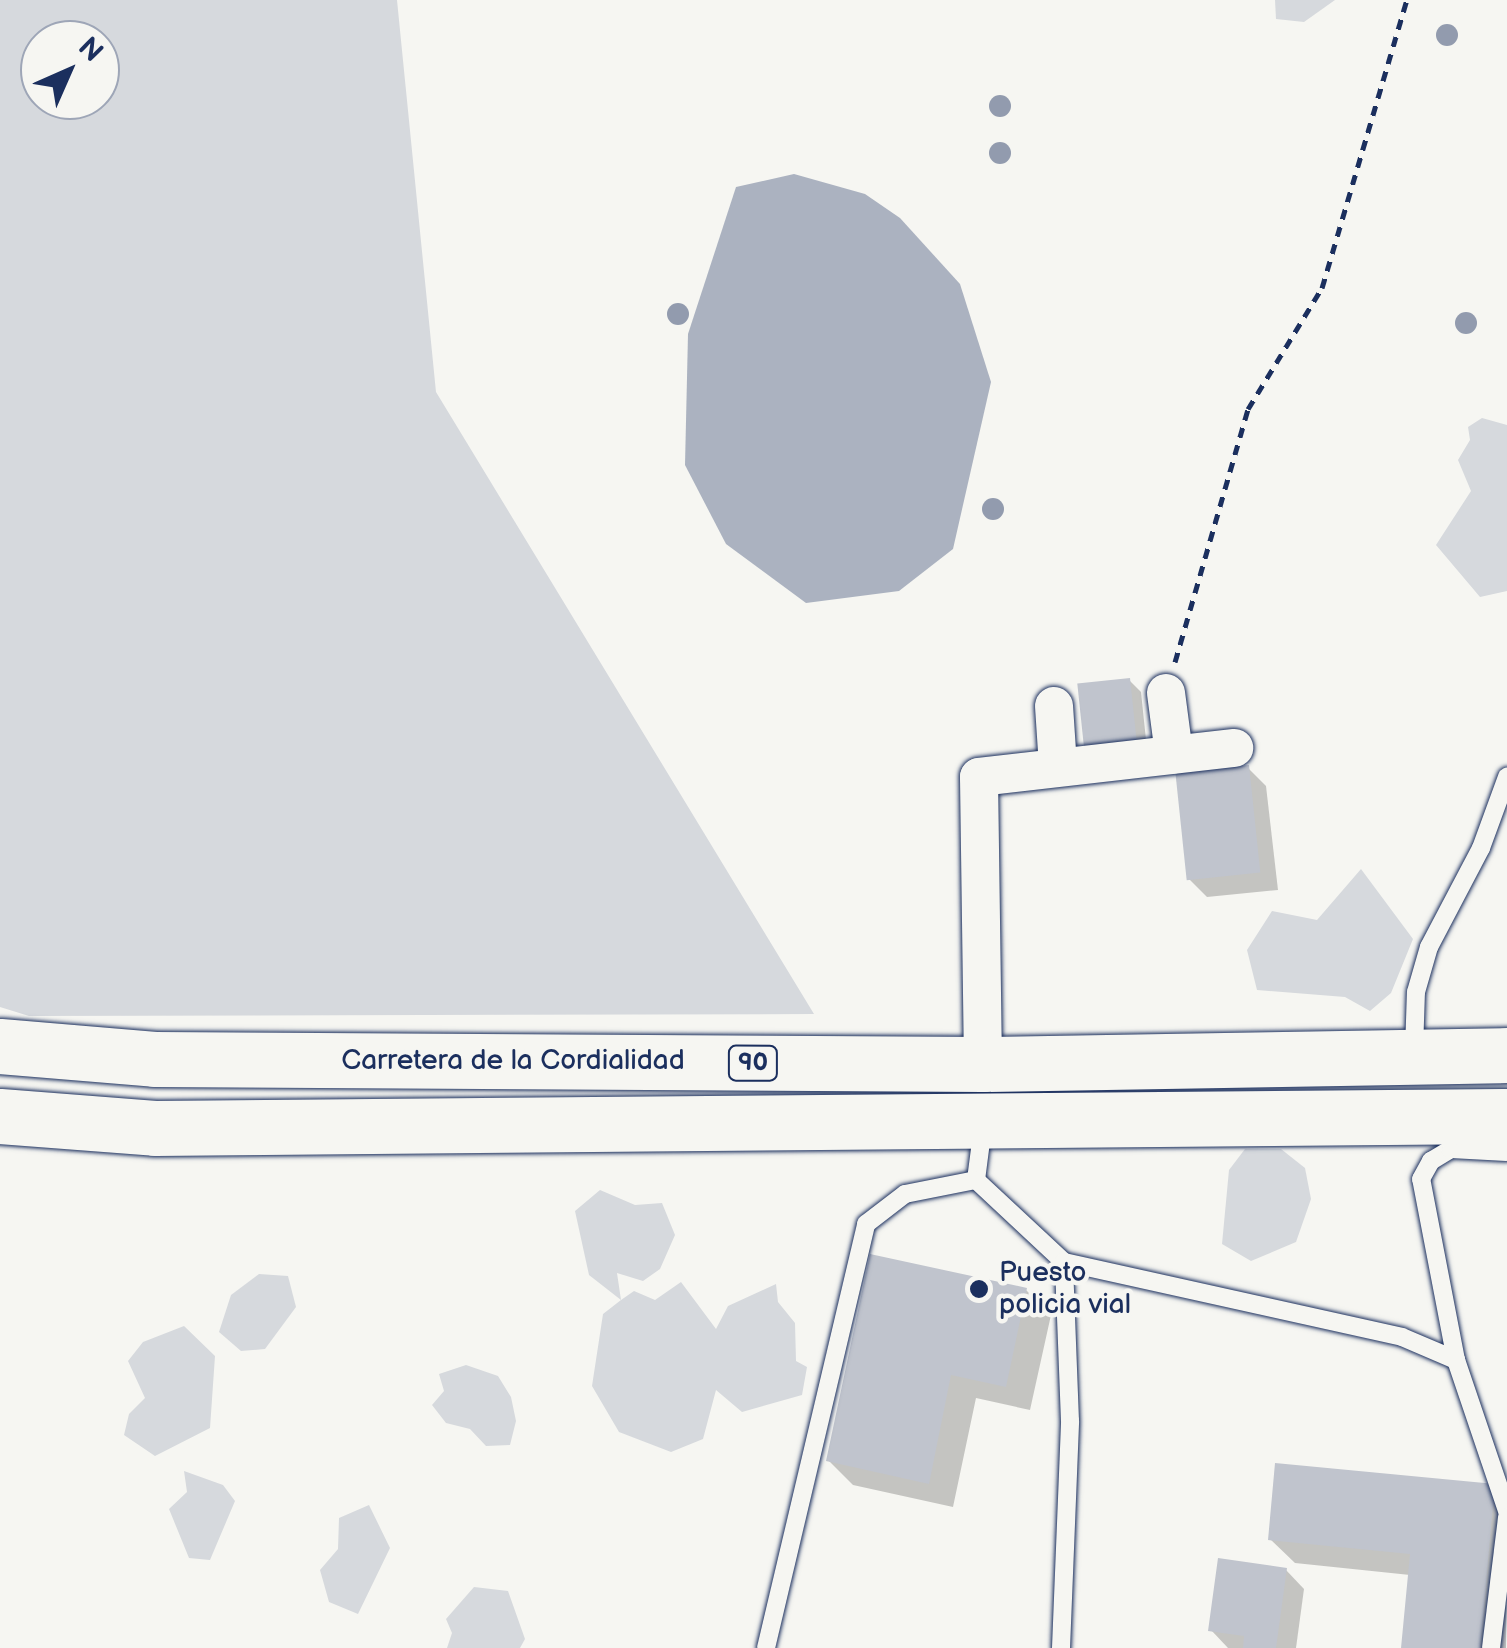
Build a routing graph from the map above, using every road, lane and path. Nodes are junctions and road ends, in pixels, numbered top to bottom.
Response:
1 (1407, 0) edge
2 (1166, 693) joint
3 (1054, 706) dead end
4 (1234, 748) dead end
5 (1174, 754) junction
6 (1058, 766) junction
7 (1507, 778) edge
8 (0, 1046) edge
9 (1414, 1056) junction
10 (1507, 1056) edge
11 (983, 1064) junction
12 (0, 1116) edge
13 (1507, 1116) edge
14 (984, 1120) junction
15 (1507, 1152) edge
16 (976, 1180) junction
17 (1064, 1262) junction
18 (1456, 1360) junction
19 (1507, 1514) edge
20 (766, 1648) edge
21 (1061, 1648) edge
22 (1492, 1648) edge

1 - 2 path
2 - 5 street
3 - 6 street
4 - 5 street
5 - 6 street
6 - 11 street
7 - 9 lane
8 - 11 highway, Carretera de la Cordialidad / 90
9 - 10 highway, Carretera de la Cordialidad / 90
9 - 11 highway, Carretera de la Cordialidad / 90
12 - 14 highway, 90
13 - 14 highway, 90
14 - 16 lane
15 - 18 lane
16 - 17 lane
16 - 20 lane
17 - 18 lane
17 - 21 lane
18 - 19 lane
19 - 22 lane

